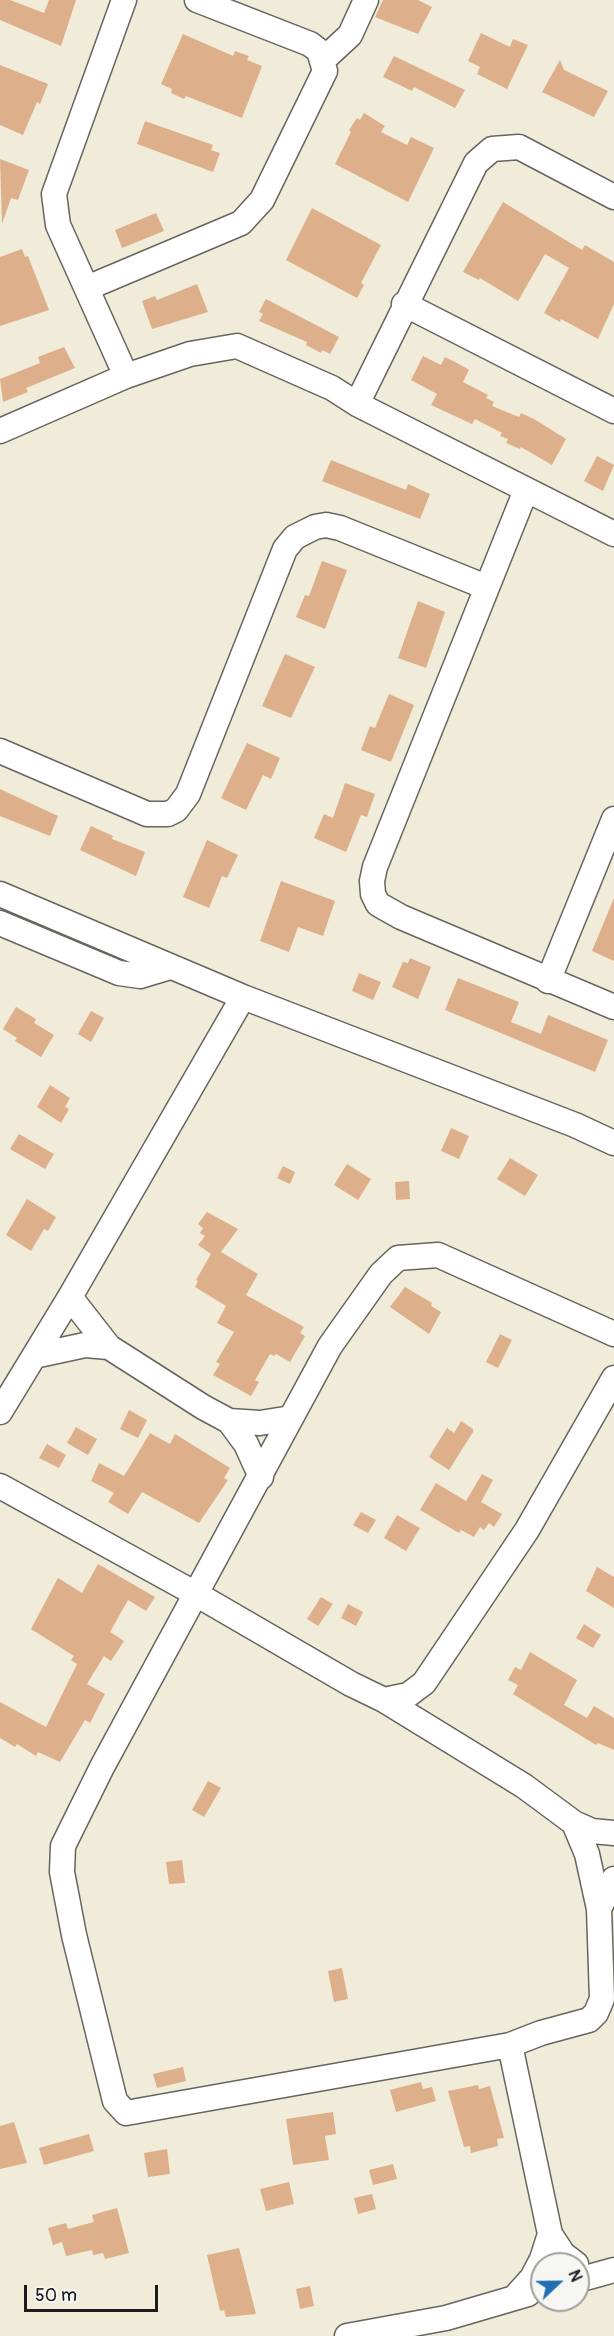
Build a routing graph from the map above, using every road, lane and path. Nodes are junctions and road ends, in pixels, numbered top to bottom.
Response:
1 (124, 0) edge
2 (196, 0) edge
3 (366, 0) edge
4 (323, 60) junction
5 (614, 197) edge
6 (87, 288) junction
7 (404, 304) junction
8 (126, 376) junction
9 (357, 404) junction
10 (614, 411) edge
11 (0, 431) edge
12 (526, 490) junction
13 (614, 534) edge
14 (486, 587) junction
15 (0, 751) edge
16 (614, 819) edge
17 (0, 894) edge
18 (31, 907) junction
19 (9, 927) edge
20 (170, 967) junction
21 (548, 981) junction
22 (243, 998) junction
23 (614, 1007) edge
24 (614, 1143) edge
25 (70, 1297) junction
26 (614, 1334) edge
27 (109, 1347) junction
28 (34, 1356) junction
29 (614, 1378) edge
30 (0, 1412) edge
31 (291, 1418) junction
32 (230, 1421) junction
33 (261, 1477) junction
34 (0, 1486) edge
35 (196, 1594) junction
36 (423, 1683) junction
37 (384, 1700) junction
38 (429, 1730) junction
39 (574, 1823) junction
40 (614, 1833) edge
41 (614, 1879) edge
42 (599, 1909) junction
43 (510, 2045) junction
44 (550, 2234) junction
45 (562, 2252) edge
46 (530, 2293) edge
47 (514, 2298) junction
48 (347, 2336) edge

1 - 6 street
2 - 4 street
3 - 4 street
4 - 6 street
5 - 7 street
6 - 8 street
7 - 9 street
7 - 10 street
8 - 9 street
8 - 11 street
9 - 12 street
12 - 13 street
12 - 14 street
14 - 15 street
14 - 21 street
16 - 21 street
17 - 18 street
18 - 19 street
18 - 20 street
19 - 20 street
20 - 22 street
21 - 23 street
22 - 24 street
22 - 25 street
25 - 27 street
25 - 28 street
26 - 31 street
27 - 28 street
27 - 32 street
28 - 30 street
29 - 36 street
31 - 32 street
31 - 33 street
32 - 33 street
33 - 35 street
34 - 35 street
35 - 37 street
35 - 43 street
36 - 37 street
36 - 38 street
37 - 38 street
38 - 39 street
39 - 40 street
39 - 42 street
41 - 42 street
42 - 43 street
43 - 44 street
44 - 45 street
44 - 47 street
46 - 47 street
47 - 48 street

